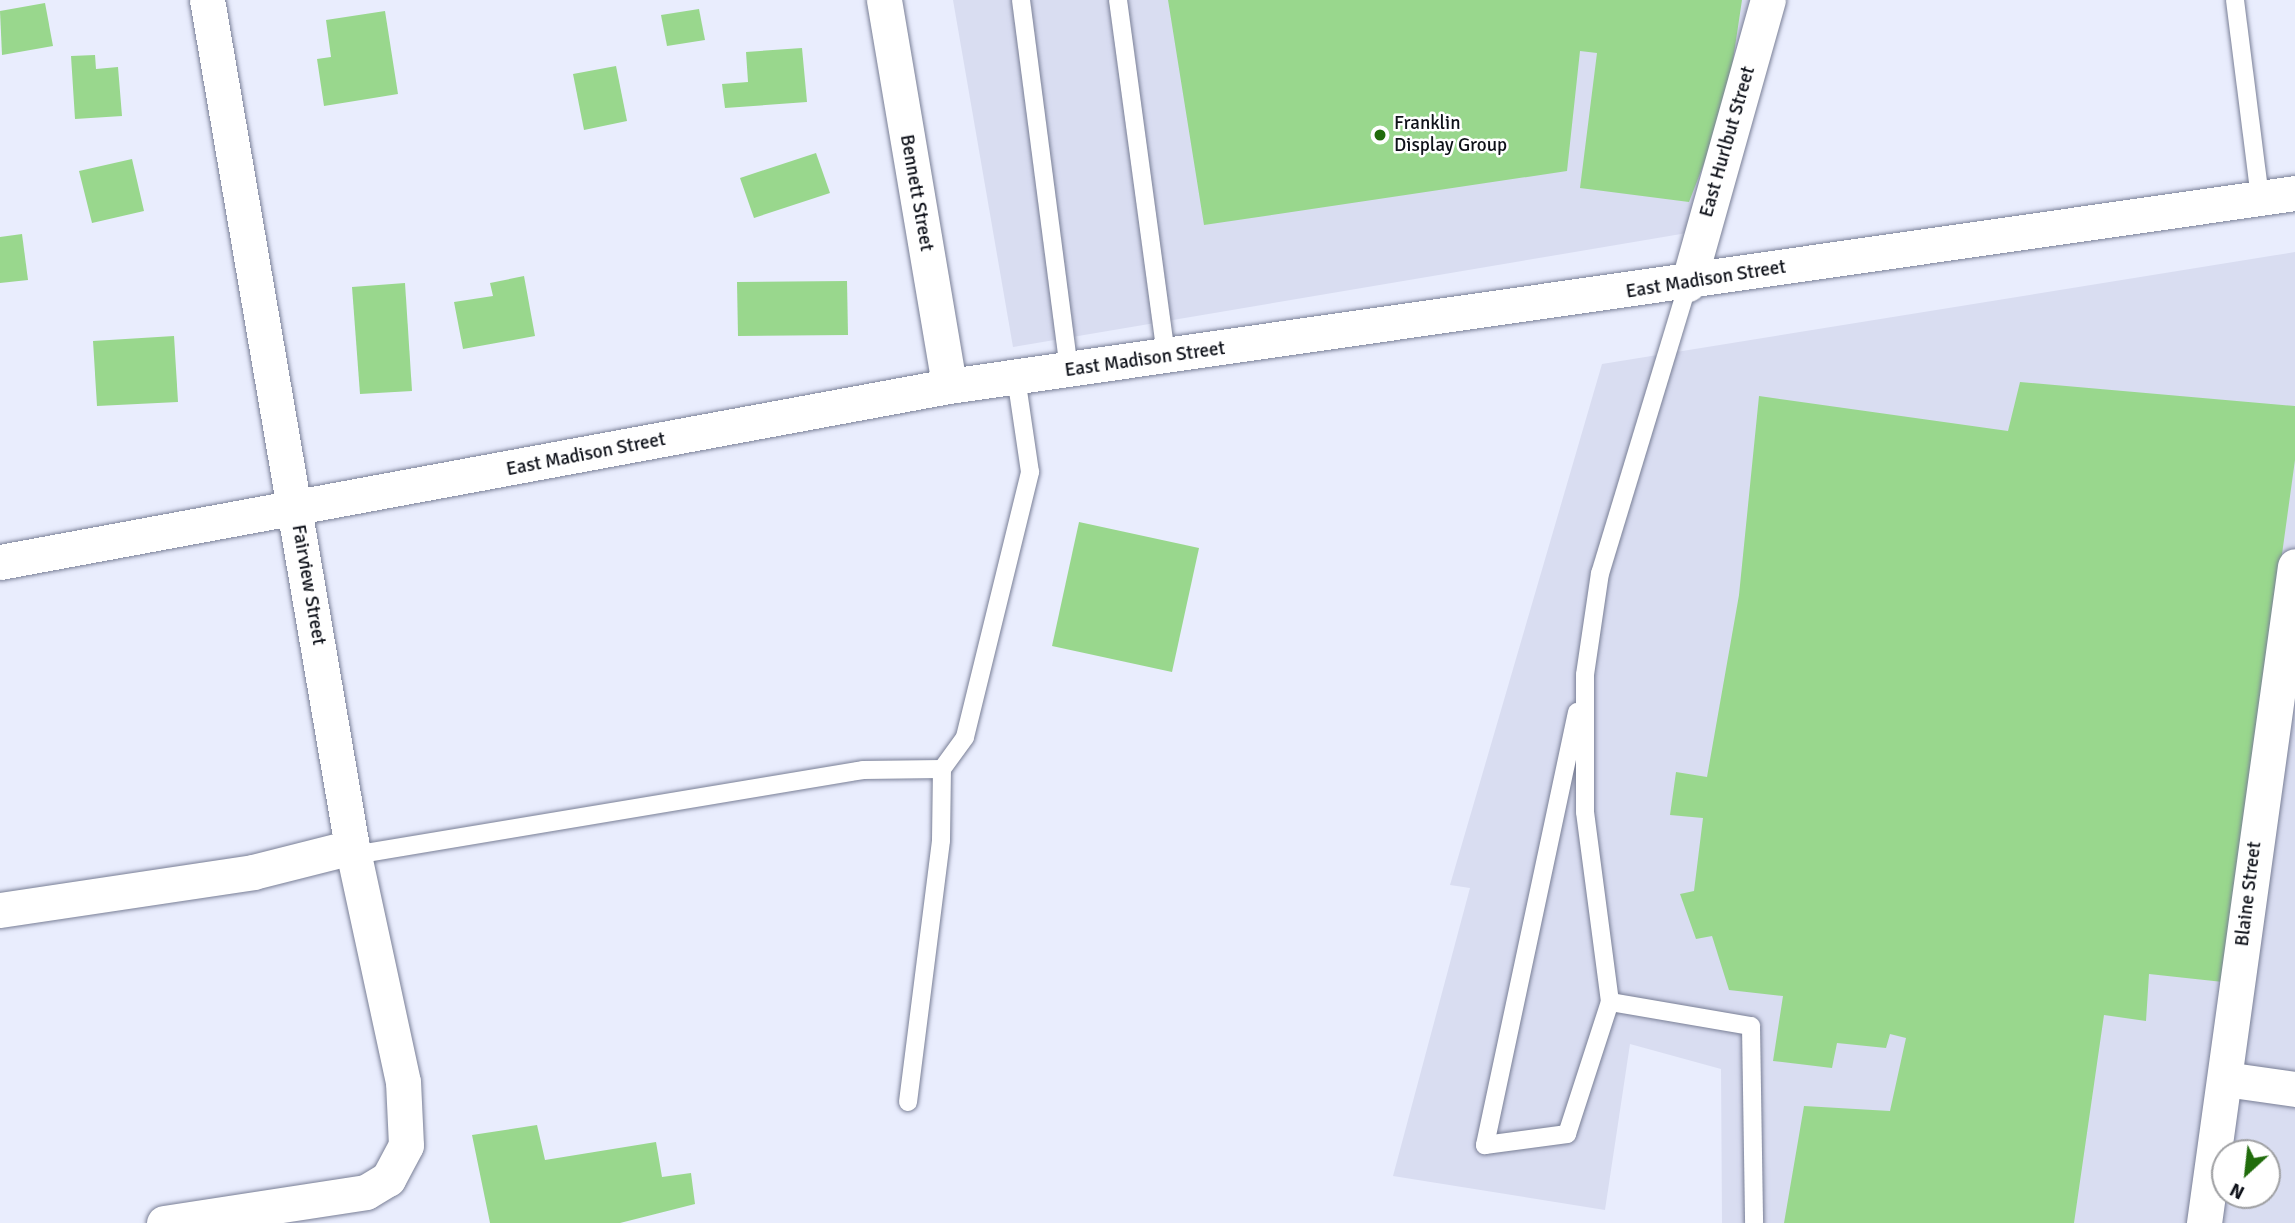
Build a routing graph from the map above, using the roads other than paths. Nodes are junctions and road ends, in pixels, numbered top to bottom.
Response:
1 (207, 0) edge
2 (884, 0) edge
3 (1021, 0) edge
4 (1118, 0) edge
5 (1768, 0) edge
6 (2235, 0) edge
7 (2295, 192) edge
8 (2260, 198) junction
9 (1688, 284) junction
10 (1166, 357) junction
11 (1069, 370) junction
12 (1016, 377) junction
13 (949, 386) junction
14 (295, 510) junction
15 (0, 562) edge
16 (2295, 566) edge
17 (1586, 674) junction
18 (942, 769) junction
19 (353, 851) junction
20 (0, 910) edge
21 (1610, 1002) junction
22 (2225, 1079) junction
23 (2295, 1089) edge
24 (908, 1102) dead end
25 (258, 1216) edge
26 (163, 1223) edge
27 (1754, 1223) edge
28 (2204, 1223) edge

1 - 14 street, Fairview Street
2 - 13 street, Bennett Street
3 - 11 lane
4 - 10 lane
5 - 9 street, East Hurlbut Street
6 - 8 lane
7 - 8 street, East Madison Street
8 - 9 street, East Madison Street
9 - 10 street, East Madison Street
9 - 17 lane
10 - 11 street, East Madison Street
11 - 12 street, East Madison Street
12 - 13 street, East Madison Street
12 - 18 lane
13 - 14 street, East Madison Street
14 - 15 street, East Madison Street
14 - 19 street, Fairview Street
16 - 22 street, Blaine Street
17 - 21 lane
17 - 21 lane
18 - 19 lane
18 - 24 lane
19 - 20 street
19 - 25 street, Fairview Street
21 - 27 lane
22 - 23 street
22 - 28 street, Blaine Street
25 - 26 street

